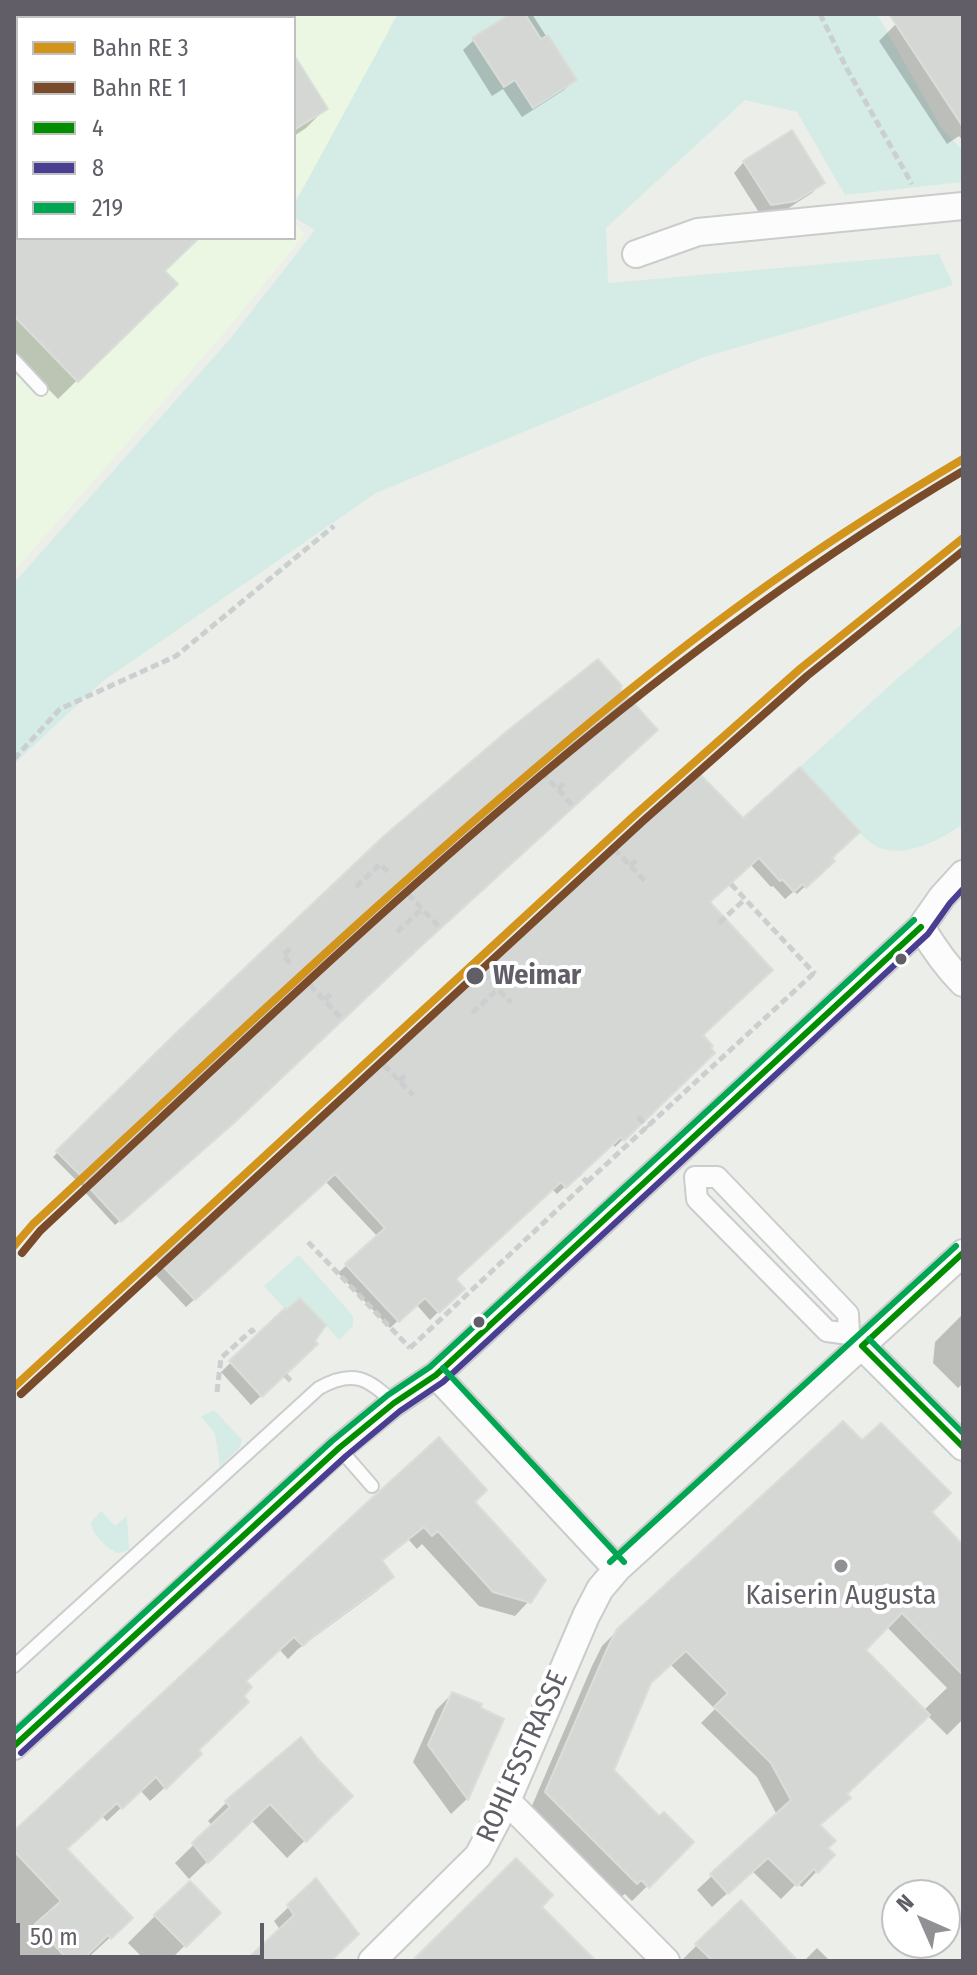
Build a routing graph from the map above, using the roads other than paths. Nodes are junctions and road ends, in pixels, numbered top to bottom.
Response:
1 (963, 206) edge
2 (636, 254) dead end
3 (14, 360) edge
4 (41, 389) dead end
5 (963, 874) edge
6 (921, 927) junction
7 (963, 983) edge
8 (695, 1177) joint
9 (963, 1253) edge
10 (862, 1346) junction
11 (436, 1375) junction
12 (394, 1403) junction
13 (963, 1447) edge
14 (339, 1448) junction
15 (372, 1486) dead end
16 (617, 1569) junction
17 (14, 1666) edge
18 (14, 1746) edge
19 (507, 1801) junction
20 (372, 1961) edge
21 (666, 1961) edge

1 - 2 street
3 - 4 lane
5 - 6 street
6 - 7 street
6 - 11 street
8 - 8 street
9 - 10 street, ROHLFSSTRASSE
10 - 13 street
10 - 16 street, ROHLFSSTRASSE
11 - 12 street
11 - 16 street
12 - 14 street
12 - 17 lane
14 - 15 lane
14 - 18 street
16 - 19 street, ROHLFSSTRASSE
19 - 20 street, ROHLFSSTRASSE
19 - 21 street

